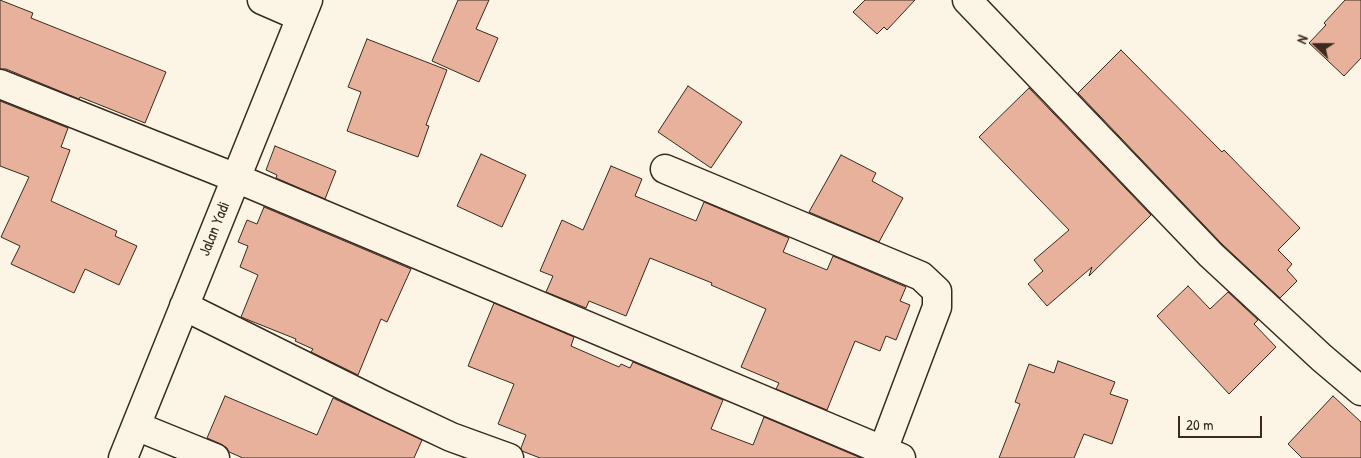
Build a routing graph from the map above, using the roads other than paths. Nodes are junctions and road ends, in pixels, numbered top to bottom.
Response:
1 (262, 0) edge
2 (967, 0) edge
3 (305, 8) edge
4 (0, 84) edge
5 (665, 169) dead end
6 (236, 178) junction
7 (184, 306) junction
8 (1361, 391) edge
9 (136, 426) junction
10 (892, 454) edge
11 (123, 458) edge
12 (215, 458) edge
13 (509, 458) edge

1 - 3 street
2 - 8 street
3 - 6 street, Jalan Yadi
4 - 6 street
5 - 10 street
6 - 7 street, Jalan Yadi
6 - 10 street
7 - 9 street, Jalan Yadi
7 - 13 street
9 - 11 street, Jalan Yadi
9 - 12 street

